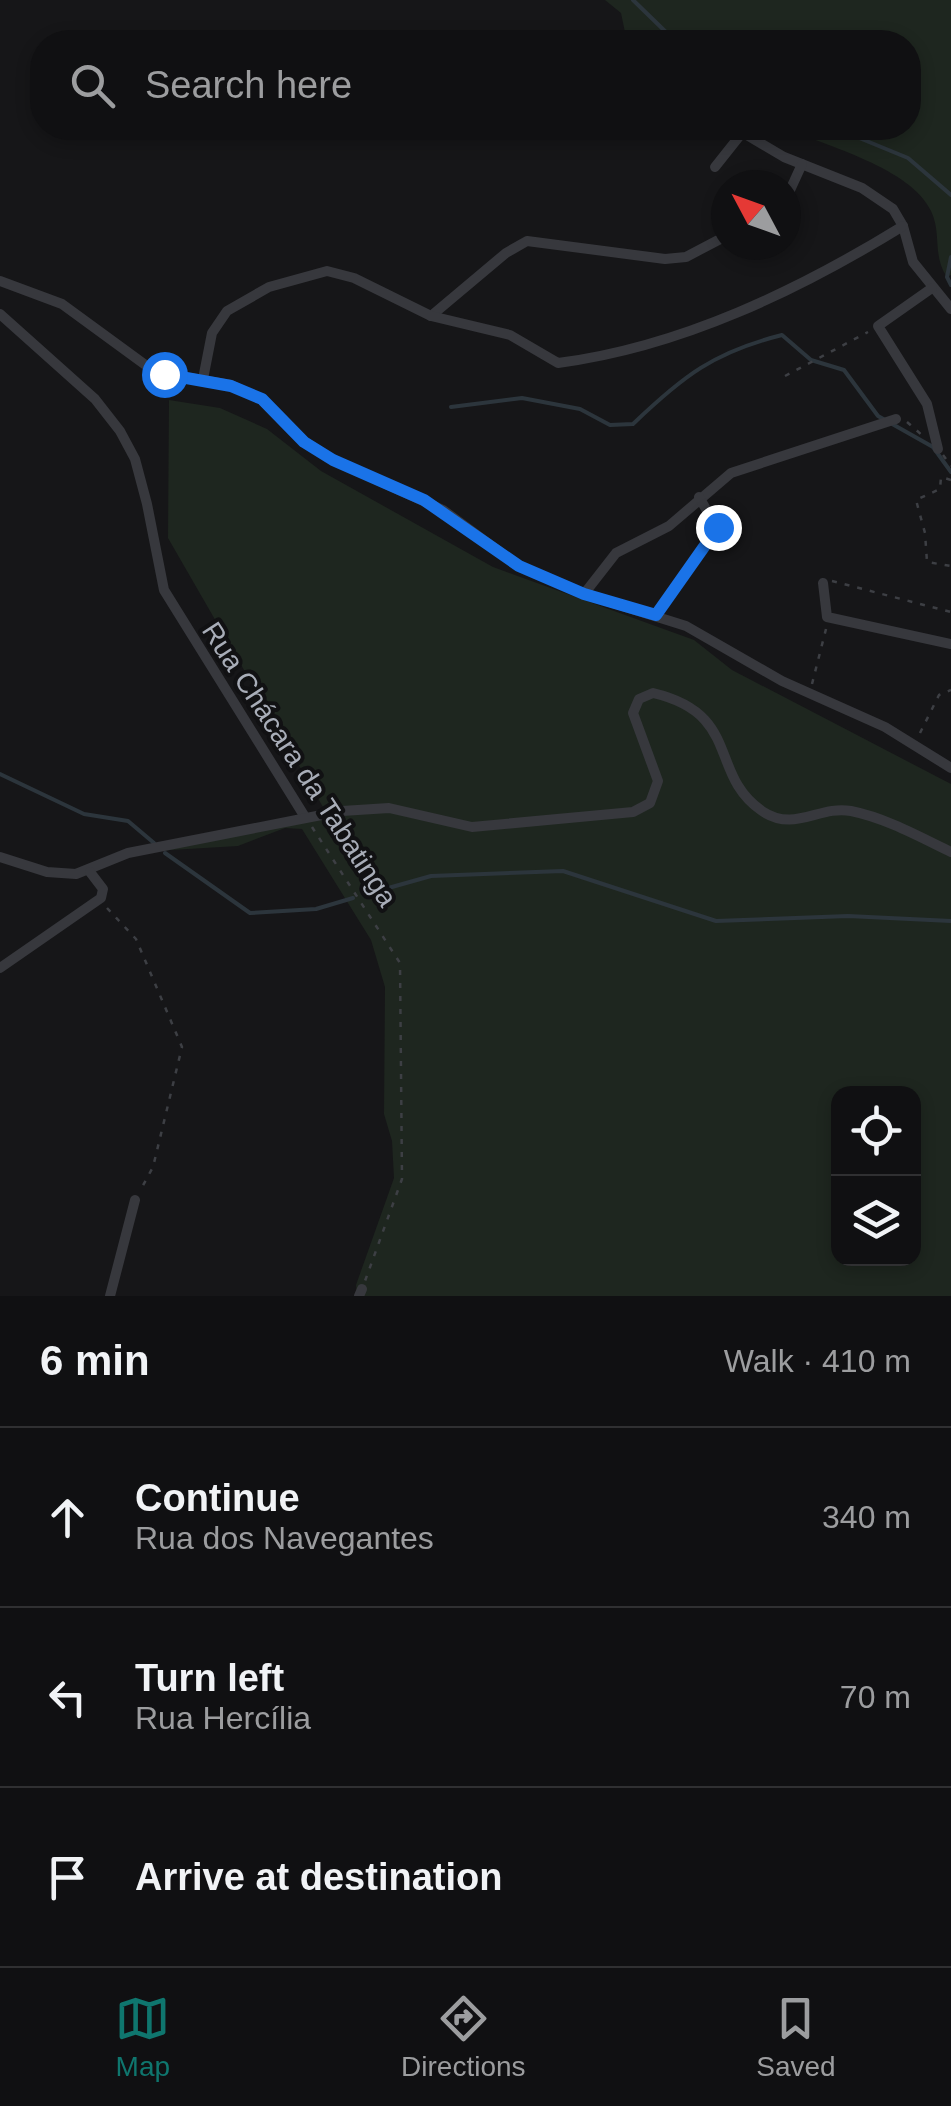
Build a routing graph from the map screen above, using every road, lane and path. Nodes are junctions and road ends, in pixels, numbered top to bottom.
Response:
1 (732, 140) edge
2 (758, 140) edge
3 (802, 164) junction
4 (714, 167) dead end
5 (799, 170) edge
6 (904, 226) junction
7 (711, 244) edge
8 (0, 281) edge
9 (932, 288) junction
10 (951, 309) edge
11 (0, 314) edge
12 (431, 316) junction
13 (878, 326) junction
14 (785, 376) dead end
15 (203, 379) junction
16 (892, 420) dead end
17 (938, 449) dead end
18 (951, 480) edge
19 (699, 496) junction
20 (951, 566) edge
21 (823, 583) joint
22 (584, 594) junction
23 (951, 612) edge
24 (656, 615) junction
25 (827, 618) junction
26 (951, 644) edge
27 (951, 690) edge
28 (807, 694) junction
29 (914, 744) junction
30 (951, 768) edge
31 (306, 817) junction
32 (951, 852) edge
33 (0, 857) edge
34 (90, 872) junction
35 (99, 899) junction
36 (0, 968) edge
37 (136, 1200) joint
38 (360, 1293) edge
39 (110, 1296) edge

1 - 4 street
2 - 3 street
3 - 5 street
3 - 6 street
6 - 9 street
6 - 12 street
7 - 12 street
8 - 15 street
9 - 10 street
9 - 13 street
11 - 31 street, Rua Chácara da Tabatinga
12 - 15 street
13 - 14 path
13 - 17 street
15 - 22 street
16 - 19 street
18 - 20 path
19 - 22 street
19 - 24 street
21 - 23 path
21 - 25 street
22 - 24 street
24 - 28 street
25 - 26 street
25 - 28 path
27 - 29 path
28 - 29 street
29 - 30 street
31 - 32 street
31 - 34 street
31 - 38 path, Rua Chácara da Tabatinga
33 - 34 street
34 - 35 street
35 - 36 street
35 - 37 path
37 - 39 street

